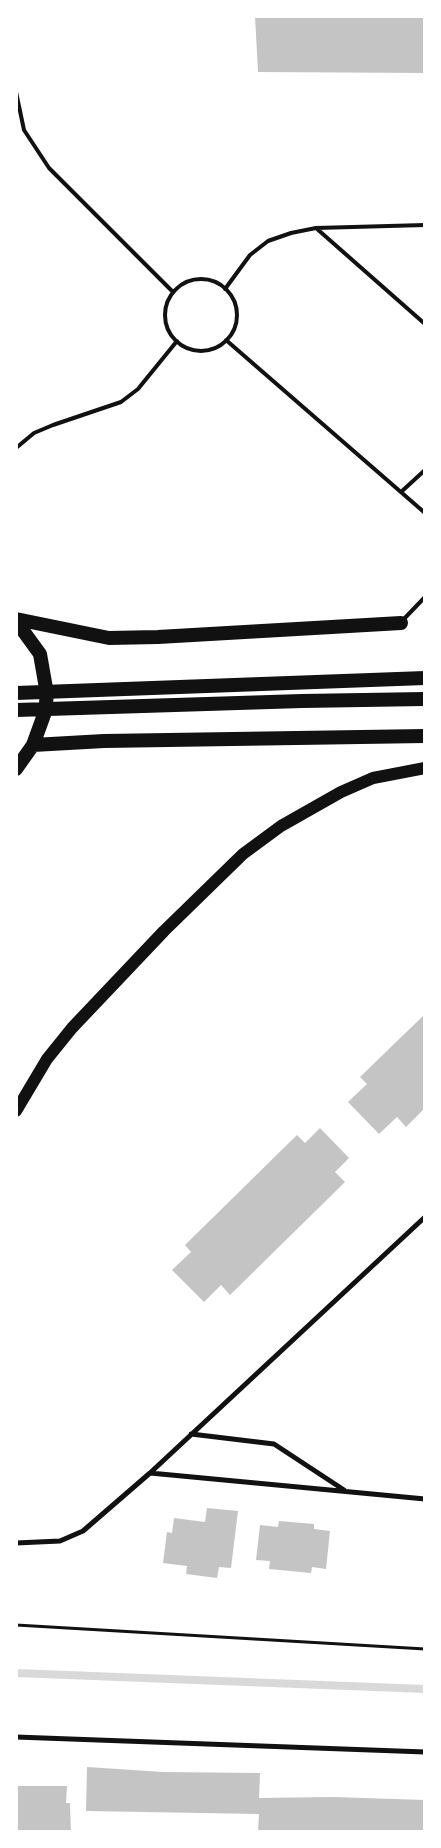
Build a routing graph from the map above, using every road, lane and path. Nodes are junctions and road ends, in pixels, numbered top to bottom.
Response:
1 (16, 92) edge
2 (425, 225) edge
3 (316, 228) junction
4 (225, 288) junction
5 (173, 292) junction
6 (425, 324) edge
7 (226, 340) junction
8 (177, 341) junction
9 (16, 448) edge
10 (425, 470) edge
11 (401, 492) junction
12 (424, 513) edge
13 (425, 596) edge
14 (16, 620) edge
15 (401, 623) joint
16 (425, 678) edge
17 (16, 693) edge
18 (425, 699) edge
19 (16, 710) edge
20 (425, 736) edge
21 (33, 745) junction
22 (16, 768) edge
23 (425, 768) edge
24 (16, 1111) edge
25 (425, 1217) edge
26 (191, 1434) junction
27 (150, 1472) junction
28 (344, 1490) junction
29 (425, 1499) edge
30 (16, 1543) edge
31 (16, 1625) edge
32 (425, 1649) edge
33 (16, 1737) edge
34 (425, 1752) edge

1 - 5 lane
2 - 3 lane
3 - 4 lane
3 - 6 lane
4 - 5 lane
4 - 7 lane
5 - 8 lane
7 - 8 lane
7 - 11 lane
8 - 9 lane
10 - 11 lane
11 - 12 lane
13 - 15 lane
14 - 15 highway
14 - 21 highway
16 - 17 highway
18 - 19 highway
20 - 21 highway
21 - 22 highway
23 - 24 main road
25 - 26 street
26 - 27 street
26 - 28 street
27 - 28 street
27 - 30 street
28 - 29 street
31 - 32 path
33 - 34 street

